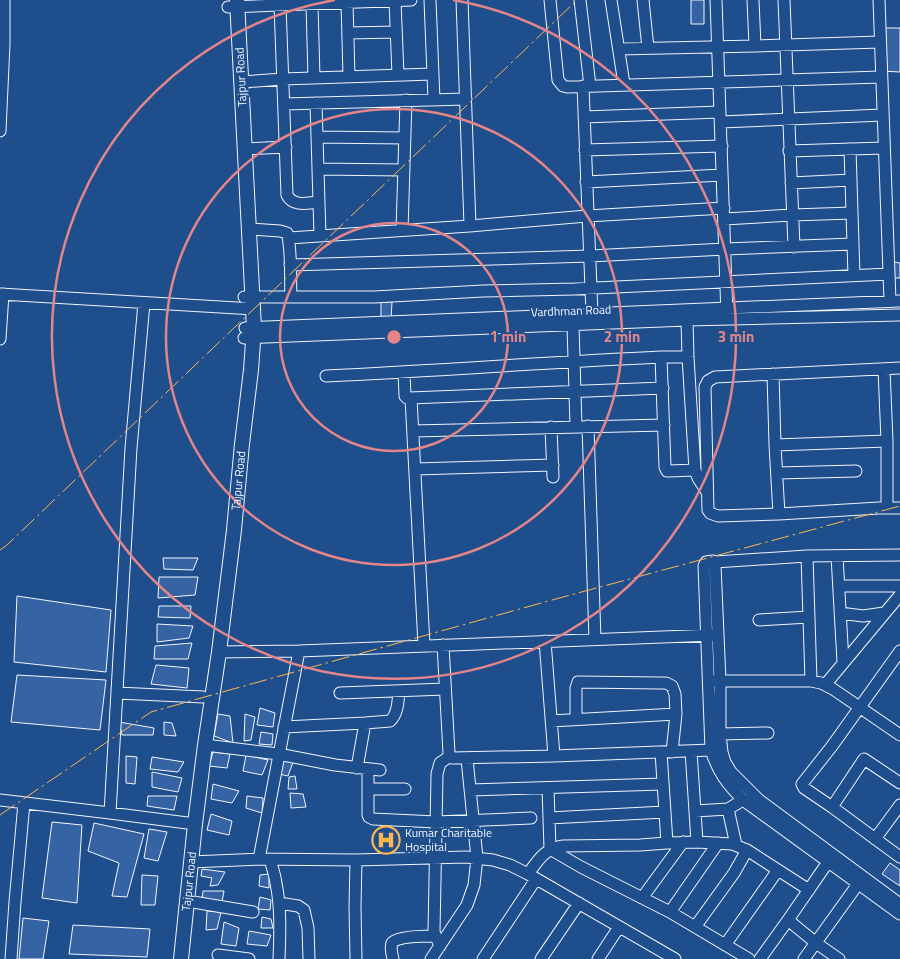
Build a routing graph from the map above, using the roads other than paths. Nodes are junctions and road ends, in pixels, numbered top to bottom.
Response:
1 (4, 0) edge
2 (395, 0) edge
3 (412, 0) edge
4 (430, 0) edge
5 (462, 0) edge
6 (550, 0) edge
7 (580, 0) edge
8 (612, 0) edge
9 (642, 0) edge
10 (716, 0) edge
11 (753, 0) edge
12 (784, 0) edge
13 (879, 0) edge
14 (347, 2) junction
15 (233, 3) edge
16 (312, 4) junction
17 (280, 5) junction
18 (348, 32) junction
19 (396, 32) junction
20 (880, 42) junction
21 (785, 45) junction
22 (718, 46) junction
23 (755, 46) junction
24 (648, 48) junction
25 (619, 49) junction
26 (433, 74) junction
27 (398, 75) junction
28 (349, 77) junction
29 (881, 77) junction
30 (314, 78) junction
31 (283, 79) junction
32 (787, 79) junction
33 (242, 82) junction
34 (719, 82) junction
35 (624, 84) junction
36 (586, 86) junction
37 (466, 99) junction
38 (406, 100) junction
39 (434, 100) junction
40 (316, 103) junction
41 (284, 104) junction
42 (882, 116) junction
43 (584, 117) junction
44 (720, 117) junction
45 (788, 119) junction
46 (0, 131) edge
47 (317, 137) junction
48 (405, 138) junction
49 (722, 146) junction
50 (286, 147) junction
51 (884, 148) junction
52 (245, 149) junction
53 (850, 149) junction
54 (585, 150) junction
55 (789, 150) junction
56 (318, 169) junction
57 (404, 170) junction
58 (722, 175) junction
59 (851, 180) junction
60 (586, 182) junction
61 (791, 183) junction
62 (319, 202) junction
63 (724, 213) junction
64 (852, 213) junction
65 (792, 214) junction
66 (587, 216) junction
67 (470, 226) junction
68 (249, 229) junction
69 (402, 230) junction
70 (320, 236) junction
71 (289, 238) junction
72 (853, 244) junction
73 (794, 247) junction
74 (725, 249) junction
75 (590, 256) junction
76 (290, 265) junction
77 (888, 274) junction
78 (854, 276) junction
79 (726, 282) junction
80 (591, 288) junction
81 (2, 294) edge
82 (290, 297) junction
83 (895, 301) edge
84 (144, 303) junction
85 (249, 303) junction
86 (592, 314) junction
87 (727, 314) junction
88 (900, 315) edge
89 (687, 320) junction
90 (573, 324) junction
91 (249, 333) junction
92 (0, 339) edge
93 (661, 357) junction
94 (688, 357) junction
95 (575, 361) junction
96 (900, 368) edge
97 (884, 369) junction
98 (404, 372) junction
99 (773, 374) junction
100 (326, 376) dead end
101 (663, 388) junction
102 (576, 391) junction
103 (411, 398) junction
104 (664, 425) junction
105 (582, 426) junction
106 (551, 427) junction
107 (413, 431) junction
108 (888, 441) junction
109 (775, 444) junction
110 (553, 464) junction
111 (415, 469) junction
112 (695, 470) junction
113 (856, 471) dead end
114 (776, 473) junction
115 (553, 477) dead end
116 (708, 493) junction
117 (887, 508) junction
118 (900, 508) edge
119 (779, 514) junction
120 (807, 556) junction
121 (837, 556) junction
122 (900, 556) edge
123 (839, 586) junction
124 (900, 586) edge
125 (900, 595) edge
126 (840, 613) junction
127 (884, 613) junction
128 (809, 617) junction
129 (759, 620) dead end
130 (713, 635) junction
131 (594, 640) junction
132 (545, 641) junction
133 (424, 645) junction
134 (443, 645) junction
135 (299, 651) junction
136 (900, 651) edge
137 (219, 652) junction
138 (843, 662) junction
139 (715, 681) junction
140 (811, 681) junction
141 (825, 685) junction
142 (445, 689) junction
143 (399, 691) junction
144 (117, 693) junction
145 (340, 693) dead end
146 (203, 696) junction
147 (859, 707) junction
148 (676, 714) junction
149 (576, 719) junction
150 (551, 721) junction
151 (365, 723) junction
152 (284, 726) junction
153 (768, 733) dead end
154 (720, 734) junction
155 (900, 735) edge
156 (205, 745) junction
157 (711, 750) junction
158 (691, 751) junction
159 (667, 752) junction
160 (278, 754) junction
161 (450, 756) junction
162 (554, 756) junction
163 (467, 759) junction
164 (368, 769) junction
165 (900, 783) edge
166 (663, 784) junction
167 (368, 788) junction
168 (548, 788) junction
169 (405, 789) dead end
170 (470, 790) junction
171 (0, 800) edge
172 (743, 800) junction
173 (24, 802) junction
174 (832, 807) junction
175 (728, 809) junction
176 (695, 810) junction
177 (665, 812) junction
178 (898, 812) edge
179 (110, 813) junction
180 (531, 818) dead end
181 (549, 818) junction
182 (473, 820) junction
183 (436, 822) junction
184 (190, 824) junction
185 (875, 839) junction
186 (683, 842) junction
187 (696, 842) junction
188 (718, 842) junction
189 (667, 843) junction
190 (741, 848) junction
191 (550, 849) junction
192 (900, 857) edge
193 (435, 858) junction
194 (477, 858) junction
195 (265, 859) junction
196 (356, 860) junction
197 (191, 862) junction
198 (828, 862) junction
199 (778, 870) junction
200 (532, 876) junction
201 (858, 884) junction
202 (809, 890) junction
203 (642, 898) junction
204 (187, 901) junction
205 (279, 903) junction
206 (579, 904) junction
207 (900, 904) edge
208 (253, 912) dead end
209 (670, 912) junction
210 (900, 914) edge
211 (788, 920) junction
212 (619, 927) junction
213 (695, 928) junction
214 (437, 941) junction
215 (816, 943) junction
216 (726, 945) junction
217 (218, 955) dead end
218 (658, 955) edge
219 (11, 959) edge
220 (172, 959) edge
221 (181, 959) edge
222 (249, 959) edge
223 (279, 959) edge
224 (309, 959) edge
225 (356, 959) edge
226 (393, 959) edge
227 (431, 959) edge
228 (483, 959) edge
229 (540, 959) edge
230 (598, 959) edge
231 (675, 959) edge
232 (749, 959) edge
233 (760, 959) edge
234 (804, 959) edge
235 (839, 959) edge

1 - 46 street
2 - 3 street
2 - 14 street
2 - 19 street
4 - 26 street
5 - 37 street
6 - 36 street
7 - 36 street
8 - 25 street
9 - 24 street
10 - 22 street
11 - 23 street
12 - 21 street
13 - 20 street
14 - 16 street
14 - 18 street
15 - 17 street
15 - 33 main road, Tajpur Road
15 - 85 main road, Tajpur Road
16 - 17 street
16 - 30 street
17 - 31 street
18 - 19 street
18 - 28 street
19 - 27 street
20 - 21 street
20 - 29 street
21 - 23 street
21 - 32 street
22 - 23 street
22 - 24 street
22 - 34 street
24 - 25 street
25 - 35 street
26 - 27 street
26 - 39 street
27 - 28 street
28 - 30 street
29 - 32 street
29 - 42 street
30 - 31 street
31 - 33 street
31 - 41 street
32 - 34 street
32 - 45 street
33 - 52 main road, Tajpur Road
34 - 35 street
34 - 44 street
35 - 36 street
36 - 43 street
37 - 39 street
37 - 67 street
38 - 39 street
38 - 40 street
38 - 48 street
40 - 41 street
40 - 47 street
41 - 50 street
42 - 45 street
42 - 51 street
43 - 44 street
43 - 54 street
44 - 45 street
44 - 49 street
45 - 55 street
47 - 48 street
47 - 56 street
48 - 57 street
49 - 54 street
49 - 58 street
50 - 52 street
50 - 62 street
51 - 53 street
51 - 77 street
52 - 68 main road, Tajpur Road
53 - 55 street
53 - 59 street
54 - 60 street
55 - 61 street
56 - 57 street
56 - 62 street
57 - 69 street
58 - 60 street
58 - 63 street
59 - 61 street
59 - 64 street
60 - 66 street
61 - 65 street
62 - 70 street
63 - 65 street
63 - 66 street
63 - 74 street
64 - 65 street
64 - 72 street
65 - 73 street
66 - 67 street
66 - 75 street
67 - 69 street
68 - 71 street
68 - 85 main road, Tajpur Road
69 - 70 street
70 - 71 street
71 - 76 street
72 - 73 street
72 - 78 street
73 - 74 street
74 - 75 street
74 - 79 street
75 - 76 street
75 - 80 street
76 - 82 street
77 - 78 street
77 - 83 street
78 - 79 street
79 - 80 street
79 - 87 street
80 - 82 street
80 - 86 street
81 - 84 street
81 - 92 street
82 - 85 street
83 - 87 street, Vardhman Road
84 - 85 street
84 - 144 street
85 - 91 main road, Tajpur Road
86 - 87 street, Vardhman Road
86 - 91 street, Vardhman Road
87 - 88 street, Vardhman Road
87 - 89 street, Vardhman Road
89 - 90 street, Vardhman Road
89 - 94 street
90 - 91 street, Vardhman Road
90 - 95 street
91 - 137 main road, Tajpur Road
91 - 146 main road, Tajpur Road
93 - 94 street
93 - 95 street
93 - 101 street
94 - 112 street
95 - 98 street
95 - 102 street
96 - 97 street
97 - 99 street
97 - 108 street
98 - 100 street
98 - 103 street
99 - 109 street
99 - 116 street
101 - 102 street
101 - 104 street
102 - 103 street
102 - 105 street
103 - 107 street
104 - 105 street
104 - 112 street
105 - 106 street
105 - 131 street
106 - 107 street
106 - 110 street
107 - 111 street
108 - 109 street
108 - 117 street
109 - 114 street
110 - 111 street
110 - 115 street
111 - 133 street
112 - 116 street
113 - 114 street
114 - 119 street
116 - 119 street
117 - 118 street
117 - 119 street
120 - 121 street
120 - 128 street
120 - 130 street
121 - 122 street
121 - 123 street
123 - 124 street
123 - 126 street
125 - 127 street
126 - 127 street
126 - 138 street
127 - 138 street
128 - 129 street
128 - 140 street
130 - 131 street
130 - 139 street
131 - 132 street
132 - 134 street
132 - 150 street
133 - 134 street
133 - 135 street
134 - 142 street
135 - 137 street
135 - 152 street
136 - 147 street
137 - 156 main road, Tajpur Road
138 - 141 street
139 - 140 street
139 - 154 street
139 - 157 street
140 - 141 street
141 - 147 street
142 - 143 street
142 - 161 street
143 - 145 street
143 - 151 street
144 - 146 street
144 - 179 street
146 - 184 main road, Tajpur Road
147 - 155 street
147 - 174 street
148 - 149 street
148 - 149 street
148 - 159 street
149 - 150 street
150 - 162 street
151 - 152 street
151 - 164 street
152 - 160 street
153 - 154 street
154 - 207 street
156 - 160 street
156 - 184 main road, Tajpur Road
157 - 158 street
157 - 172 street
158 - 159 street
158 - 176 street
159 - 162 street
159 - 166 street
160 - 164 street
160 - 195 street
161 - 163 street
161 - 183 street
162 - 163 street
163 - 170 street
164 - 167 street
165 - 174 street
166 - 168 street
166 - 177 street
167 - 169 street
167 - 183 street
168 - 170 street
168 - 181 street
170 - 182 street
171 - 173 street
172 - 175 street
172 - 198 street
173 - 179 street
173 - 219 street
174 - 185 street
175 - 176 street
175 - 190 street
176 - 187 street
177 - 181 street
177 - 189 street
178 - 185 street
179 - 184 street
180 - 182 street
181 - 191 street
182 - 183 street
182 - 194 street
183 - 193 street
184 - 197 main road, Tajpur Road
184 - 220 main road, Tajpur Road
185 - 192 street
186 - 187 street
186 - 189 street
186 - 203 street
187 - 188 street
188 - 190 street
188 - 209 street
189 - 191 street
190 - 199 street
190 - 213 street
191 - 200 street
191 - 203 street
193 - 194 street
193 - 196 street
193 - 214 street
194 - 200 street
194 - 214 street
195 - 196 street
195 - 197 street
195 - 205 street
196 - 225 street
197 - 204 main road, Tajpur Road
198 - 201 street
198 - 202 street
199 - 202 street
199 - 216 street
200 - 206 street
200 - 228 street
201 - 210 street
201 - 215 street
202 - 211 street
203 - 209 street
204 - 208 street
204 - 221 main road, Tajpur Road
205 - 223 street
205 - 224 street
206 - 212 street
206 - 229 street
209 - 213 street
211 - 215 street
211 - 233 street
212 - 218 street
212 - 230 street
213 - 216 street
214 - 226 street
214 - 227 street
215 - 234 street
215 - 235 street
216 - 232 street
217 - 222 street
218 - 231 street

